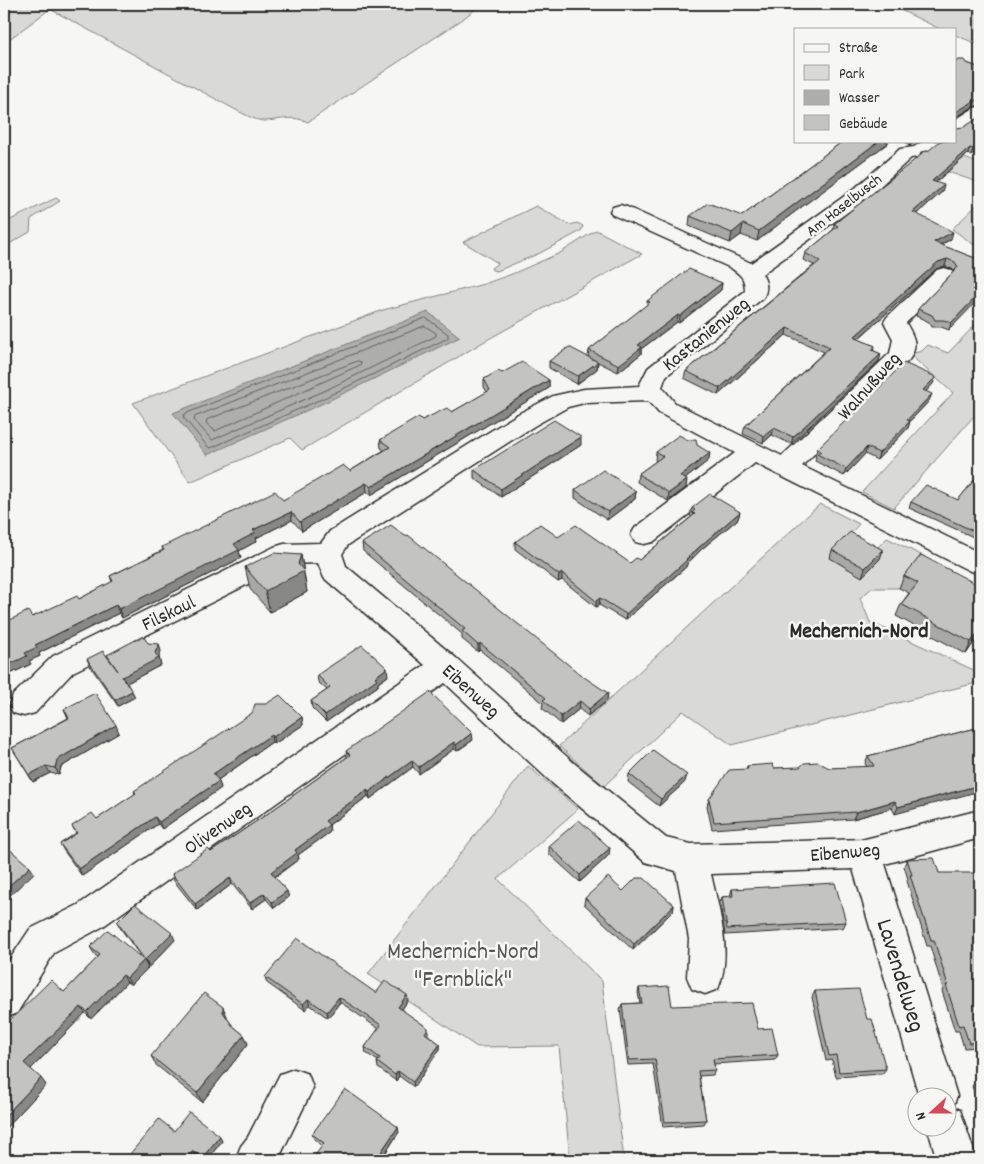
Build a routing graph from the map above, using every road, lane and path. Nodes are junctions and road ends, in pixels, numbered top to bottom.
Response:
1 (980, 112) edge
2 (956, 127) edge
3 (933, 142) edge
4 (620, 211) dead end
5 (752, 272) junction
6 (944, 274) dead end
7 (654, 393) junction
8 (753, 452) junction
9 (786, 467) junction
10 (644, 535) dead end
11 (328, 553) junction
12 (980, 564) edge
13 (446, 666) junction
14 (24, 704) dead end
15 (980, 824) edge
16 (865, 854) junction
17 (691, 859) junction
18 (706, 977) dead end
19 (4, 1000) edge
20 (935, 1086) edge
21 (294, 1088) dead end
22 (950, 1136) edge
23 (255, 1160) edge
24 (957, 1160) edge

1 - 2 street
3 - 5 street, Am Haselbusch
4 - 5 street, Kastanienweg
5 - 7 street, Kastanienweg
6 - 9 street, Walnußweg
7 - 8 street, Kastanienweg
7 - 11 street
8 - 9 street, Kastanienweg
8 - 10 street
9 - 12 street, Kastanienweg
11 - 13 street, Eibenweg
11 - 14 street, Filskaul
13 - 17 street, Eibenweg
13 - 19 street, Olivenweg
15 - 16 street, Eibenweg
16 - 17 street, Eibenweg
16 - 20 street, Lavendelweg
17 - 18 street
21 - 23 street
22 - 24 street

